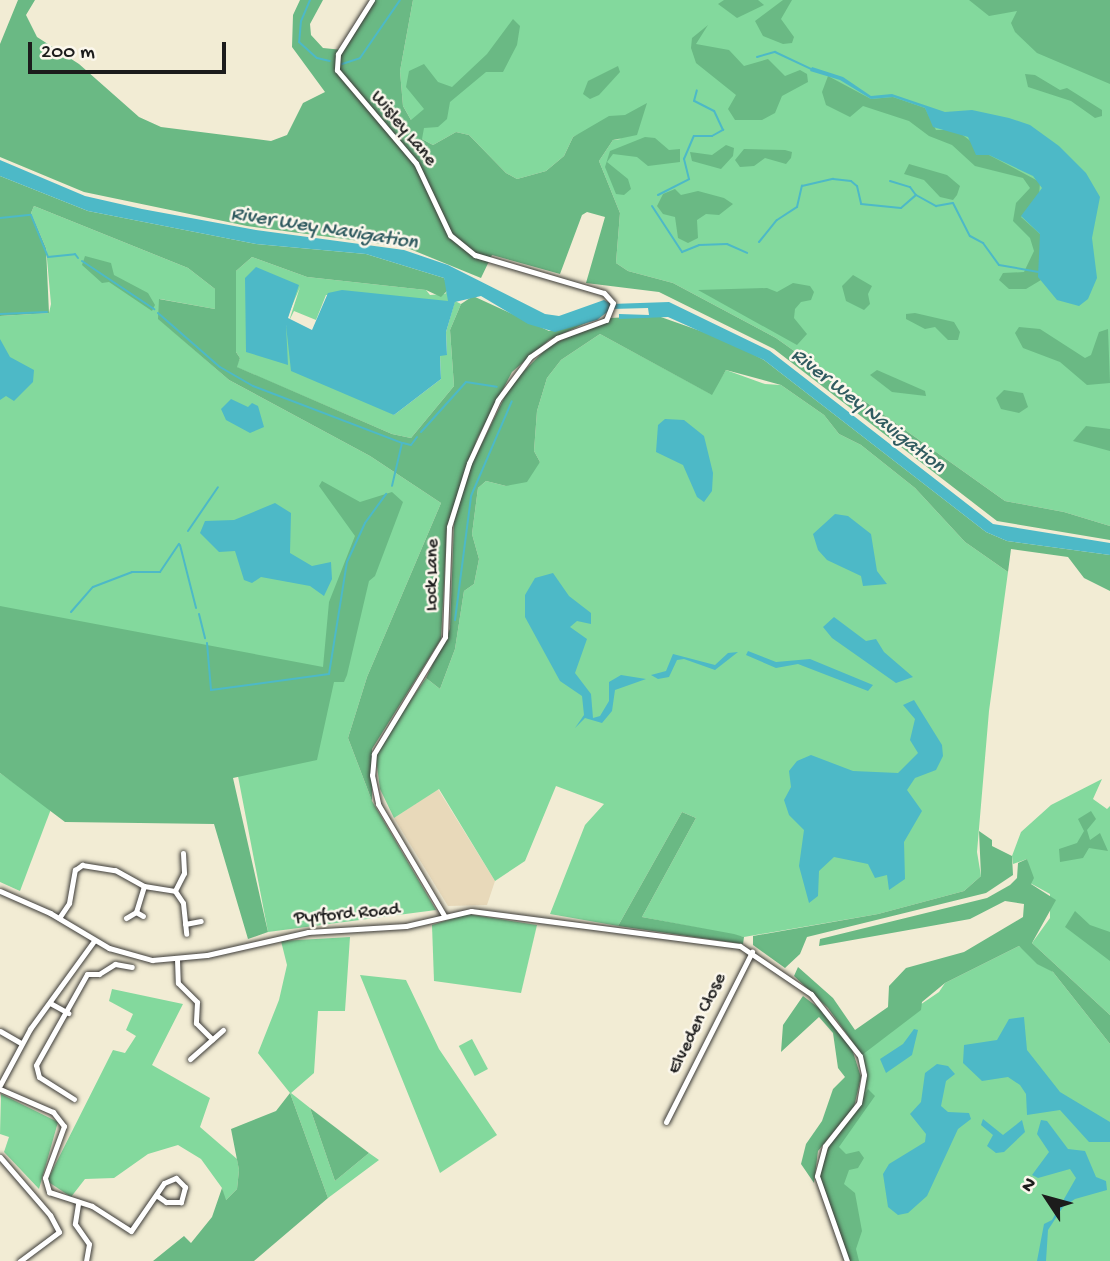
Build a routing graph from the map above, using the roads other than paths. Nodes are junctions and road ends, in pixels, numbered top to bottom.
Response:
1 (372, 0) edge
2 (613, 306) joint
3 (186, 857) dead end
4 (144, 886) junction
5 (0, 891) edge
6 (175, 891) junction
7 (136, 912) junction
8 (444, 915) junction
9 (143, 916) dead end
10 (59, 918) junction
11 (126, 918) dead end
12 (201, 921) dead end
13 (186, 924) junction
14 (186, 934) dead end
15 (94, 941) junction
16 (752, 951) junction
17 (177, 959) junction
18 (132, 967) dead end
19 (50, 1003) junction
20 (68, 1013) junction
21 (223, 1030) dead end
22 (0, 1031) edge
23 (212, 1039) junction
24 (21, 1043) junction
25 (190, 1059) dead end
26 (0, 1087) edge
27 (74, 1099) dead end
28 (672, 1111) junction
29 (681, 1115) dead end
30 (666, 1122) dead end
31 (0, 1157) edge
32 (156, 1195) junction
33 (78, 1204) junction
34 (20, 1261) edge
35 (86, 1261) edge
36 (847, 1261) edge

1 - 2 street, Wisley Lane
2 - 8 street, Lock Lane
3 - 6 street
4 - 6 street
4 - 7 street
4 - 10 street
5 - 10 street, Pyrford Road
6 - 13 street
7 - 9 street
7 - 11 street
8 - 16 street, Pyrford Road
8 - 17 street, Pyrford Road
10 - 15 street, Pyrford Road
12 - 13 street
13 - 14 street
15 - 17 street, Pyrford Road
15 - 19 street
16 - 28 street, Elveden Close
16 - 36 street
17 - 23 street
18 - 20 street
19 - 20 street
19 - 24 street
20 - 27 street
21 - 23 street
22 - 24 street
23 - 25 street
24 - 26 street
26 - 33 street
28 - 29 street
28 - 30 street, Elveden Close
31 - 34 street
32 - 32 street
32 - 33 street
33 - 35 street

